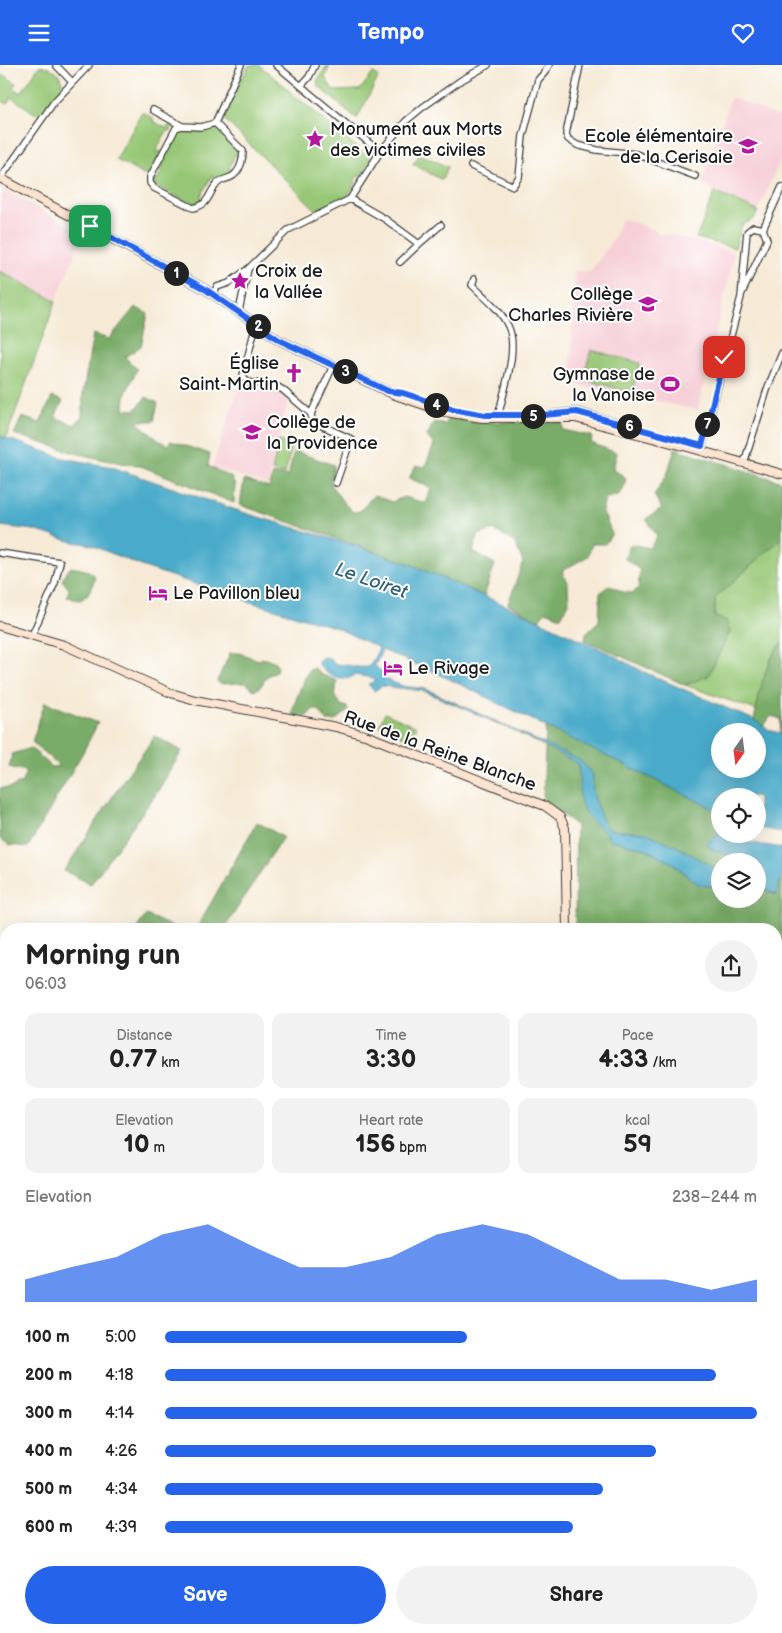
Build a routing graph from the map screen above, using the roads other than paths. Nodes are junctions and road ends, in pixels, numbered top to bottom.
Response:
1 (56, 65) edge
2 (89, 65) edge
3 (241, 65) edge
4 (276, 65) edge
5 (315, 65) edge
6 (488, 65) edge
7 (549, 65) edge
8 (580, 65) edge
9 (72, 82) junction
10 (301, 86) junction
11 (153, 110) dead end
12 (215, 123) junction
13 (182, 126) junction
14 (380, 152) junction
15 (471, 166) dead end
16 (694, 176) dead end
17 (0, 179) edge
18 (782, 187) edge
19 (350, 199) junction
20 (441, 225) dead end
21 (763, 229) junction
22 (419, 244) junction
23 (400, 263) dead end
24 (248, 269) junction
25 (474, 279) dead end
26 (213, 294) junction
27 (740, 297) junction
28 (239, 311) junction
29 (256, 324) junction
30 (782, 353) edge
31 (333, 366) junction
32 (311, 413) junction
33 (500, 417) junction
34 (702, 448) junction
35 (745, 460) junction
36 (782, 468) edge
37 (782, 474) edge
38 (336, 483) dead end
39 (0, 553) edge
40 (0, 626) edge
41 (32, 635) junction
42 (567, 923) edge

1 - 9 street
2 - 9 street
3 - 12 street
4 - 10 street
5 - 10 street
6 - 14 street
7 - 15 street
8 - 16 street
9 - 17 street
10 - 14 street
11 - 13 street
12 - 13 street
12 - 13 street
14 - 19 street
17 - 26 main road
18 - 21 street
19 - 22 street
19 - 24 street
20 - 22 street
21 - 27 street
21 - 27 street
22 - 23 street
24 - 26 street
24 - 28 street
25 - 33 street
26 - 28 main road
27 - 34 street
28 - 29 main road
29 - 31 main road
29 - 32 street
30 - 35 street
31 - 32 street
31 - 33 main road
32 - 38 street
33 - 34 main road
34 - 35 main road
35 - 36 main road
35 - 37 main road
39 - 41 street
40 - 41 main road, Rue de la Reine Blanche
41 - 42 main road, Rue de la Reine Blanche

